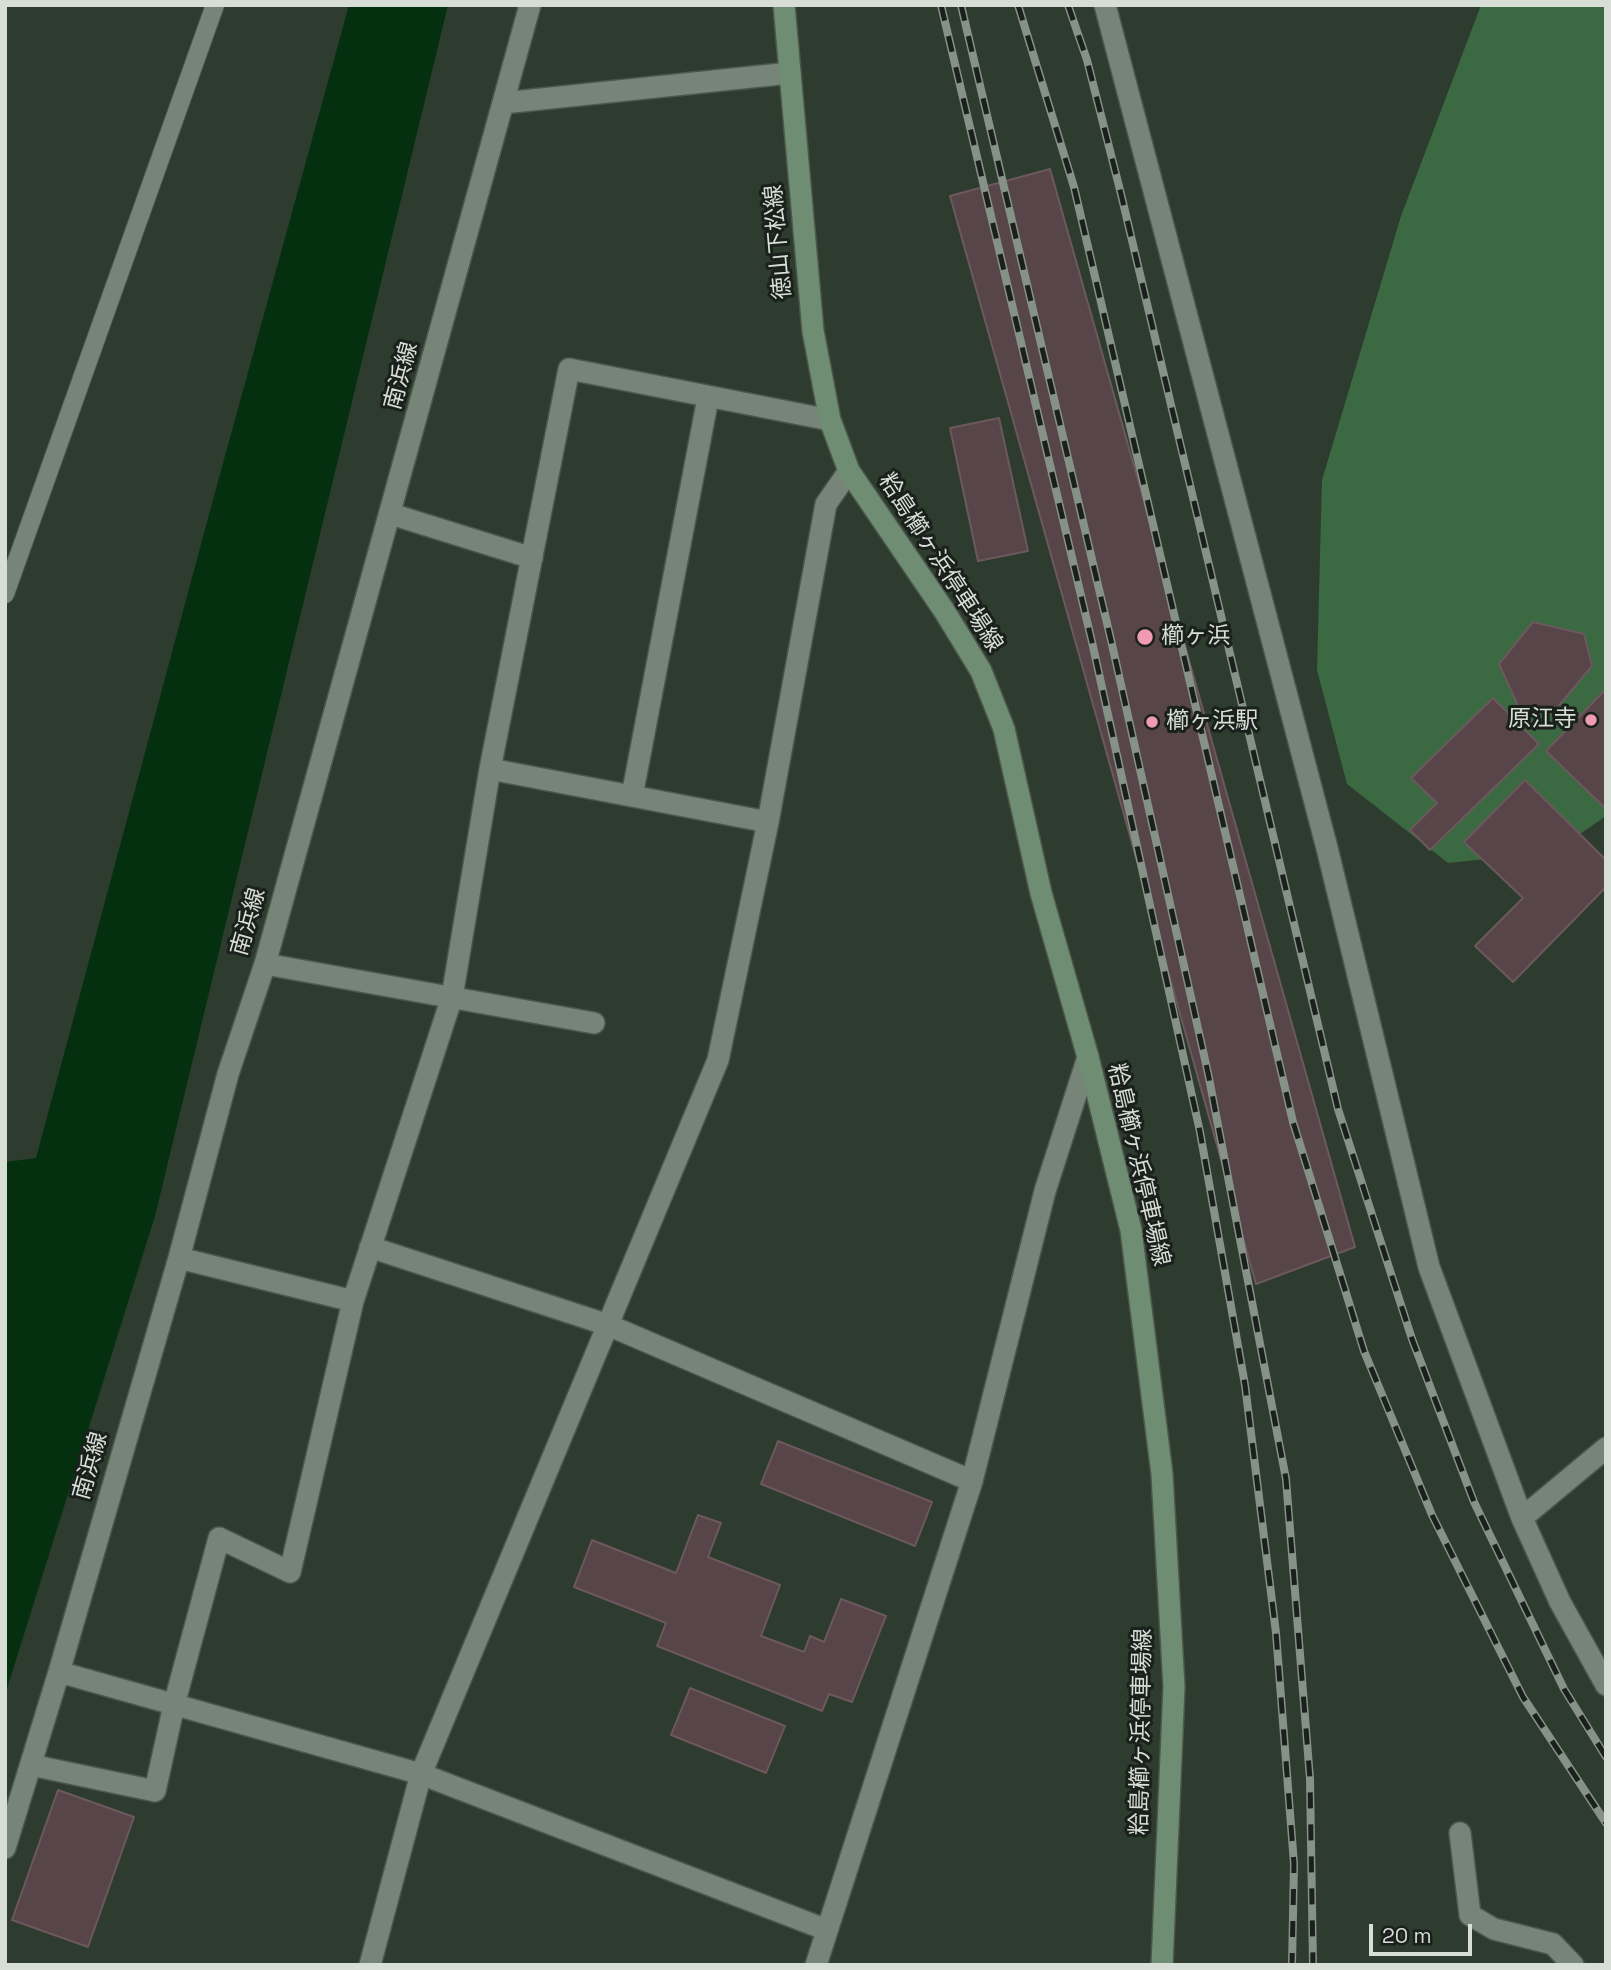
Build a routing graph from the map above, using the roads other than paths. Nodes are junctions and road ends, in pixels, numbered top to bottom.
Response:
1 (215, 5) edge
2 (530, 5) edge
3 (784, 5) edge
4 (1105, 5) edge
5 (790, 73) junction
6 (503, 103) junction
7 (708, 398) junction
8 (830, 420) junction
9 (849, 471) junction
10 (391, 514) junction
11 (532, 558) junction
12 (5, 594) edge
13 (490, 769) junction
14 (632, 796) junction
15 (768, 822) junction
16 (265, 964) junction
17 (452, 997) junction
18 (594, 1023) dead end
19 (1088, 1057) junction
20 (370, 1247) junction
21 (179, 1258) junction
22 (353, 1301) junction
23 (608, 1325) junction
24 (1606, 1448) edge
25 (972, 1480) junction
26 (1522, 1518) junction
27 (59, 1672) junction
28 (1606, 1685) edge
29 (174, 1705) junction
30 (31, 1765) junction
31 (421, 1774) junction
32 (1460, 1833) dead end
33 (5, 1848) edge
34 (827, 1930) junction
35 (370, 1965) edge
36 (816, 1965) edge
37 (1162, 1965) edge
38 (1573, 1965) edge

1 - 12 lane
2 - 6 street, 南浜線
3 - 5 main road, 徳山下松線
4 - 26 street
5 - 6 street
5 - 8 main road, 徳山下松線
6 - 10 street, 南浜線
7 - 8 street
7 - 11 street
7 - 14 street
8 - 9 main road, 徳山下松線
9 - 15 street
9 - 19 main road, 粭島櫛ヶ浜停車場線
10 - 11 street
10 - 16 street, 南浜線
11 - 13 street
13 - 14 street
13 - 17 street
14 - 15 street
15 - 23 street
16 - 17 street
16 - 21 street, 南浜線
17 - 18 street
17 - 20 street
19 - 25 street
19 - 37 main road, 粭島櫛ヶ浜停車場線
20 - 22 street
20 - 23 street
21 - 22 street
21 - 27 street, 南浜線
22 - 29 street
23 - 25 street
23 - 31 street
24 - 26 street
25 - 34 street
26 - 28 street
27 - 29 street
27 - 30 street, 南浜線
29 - 30 street
29 - 31 street
30 - 33 street, 南浜線
31 - 34 street
31 - 35 street
32 - 38 street
34 - 36 street

